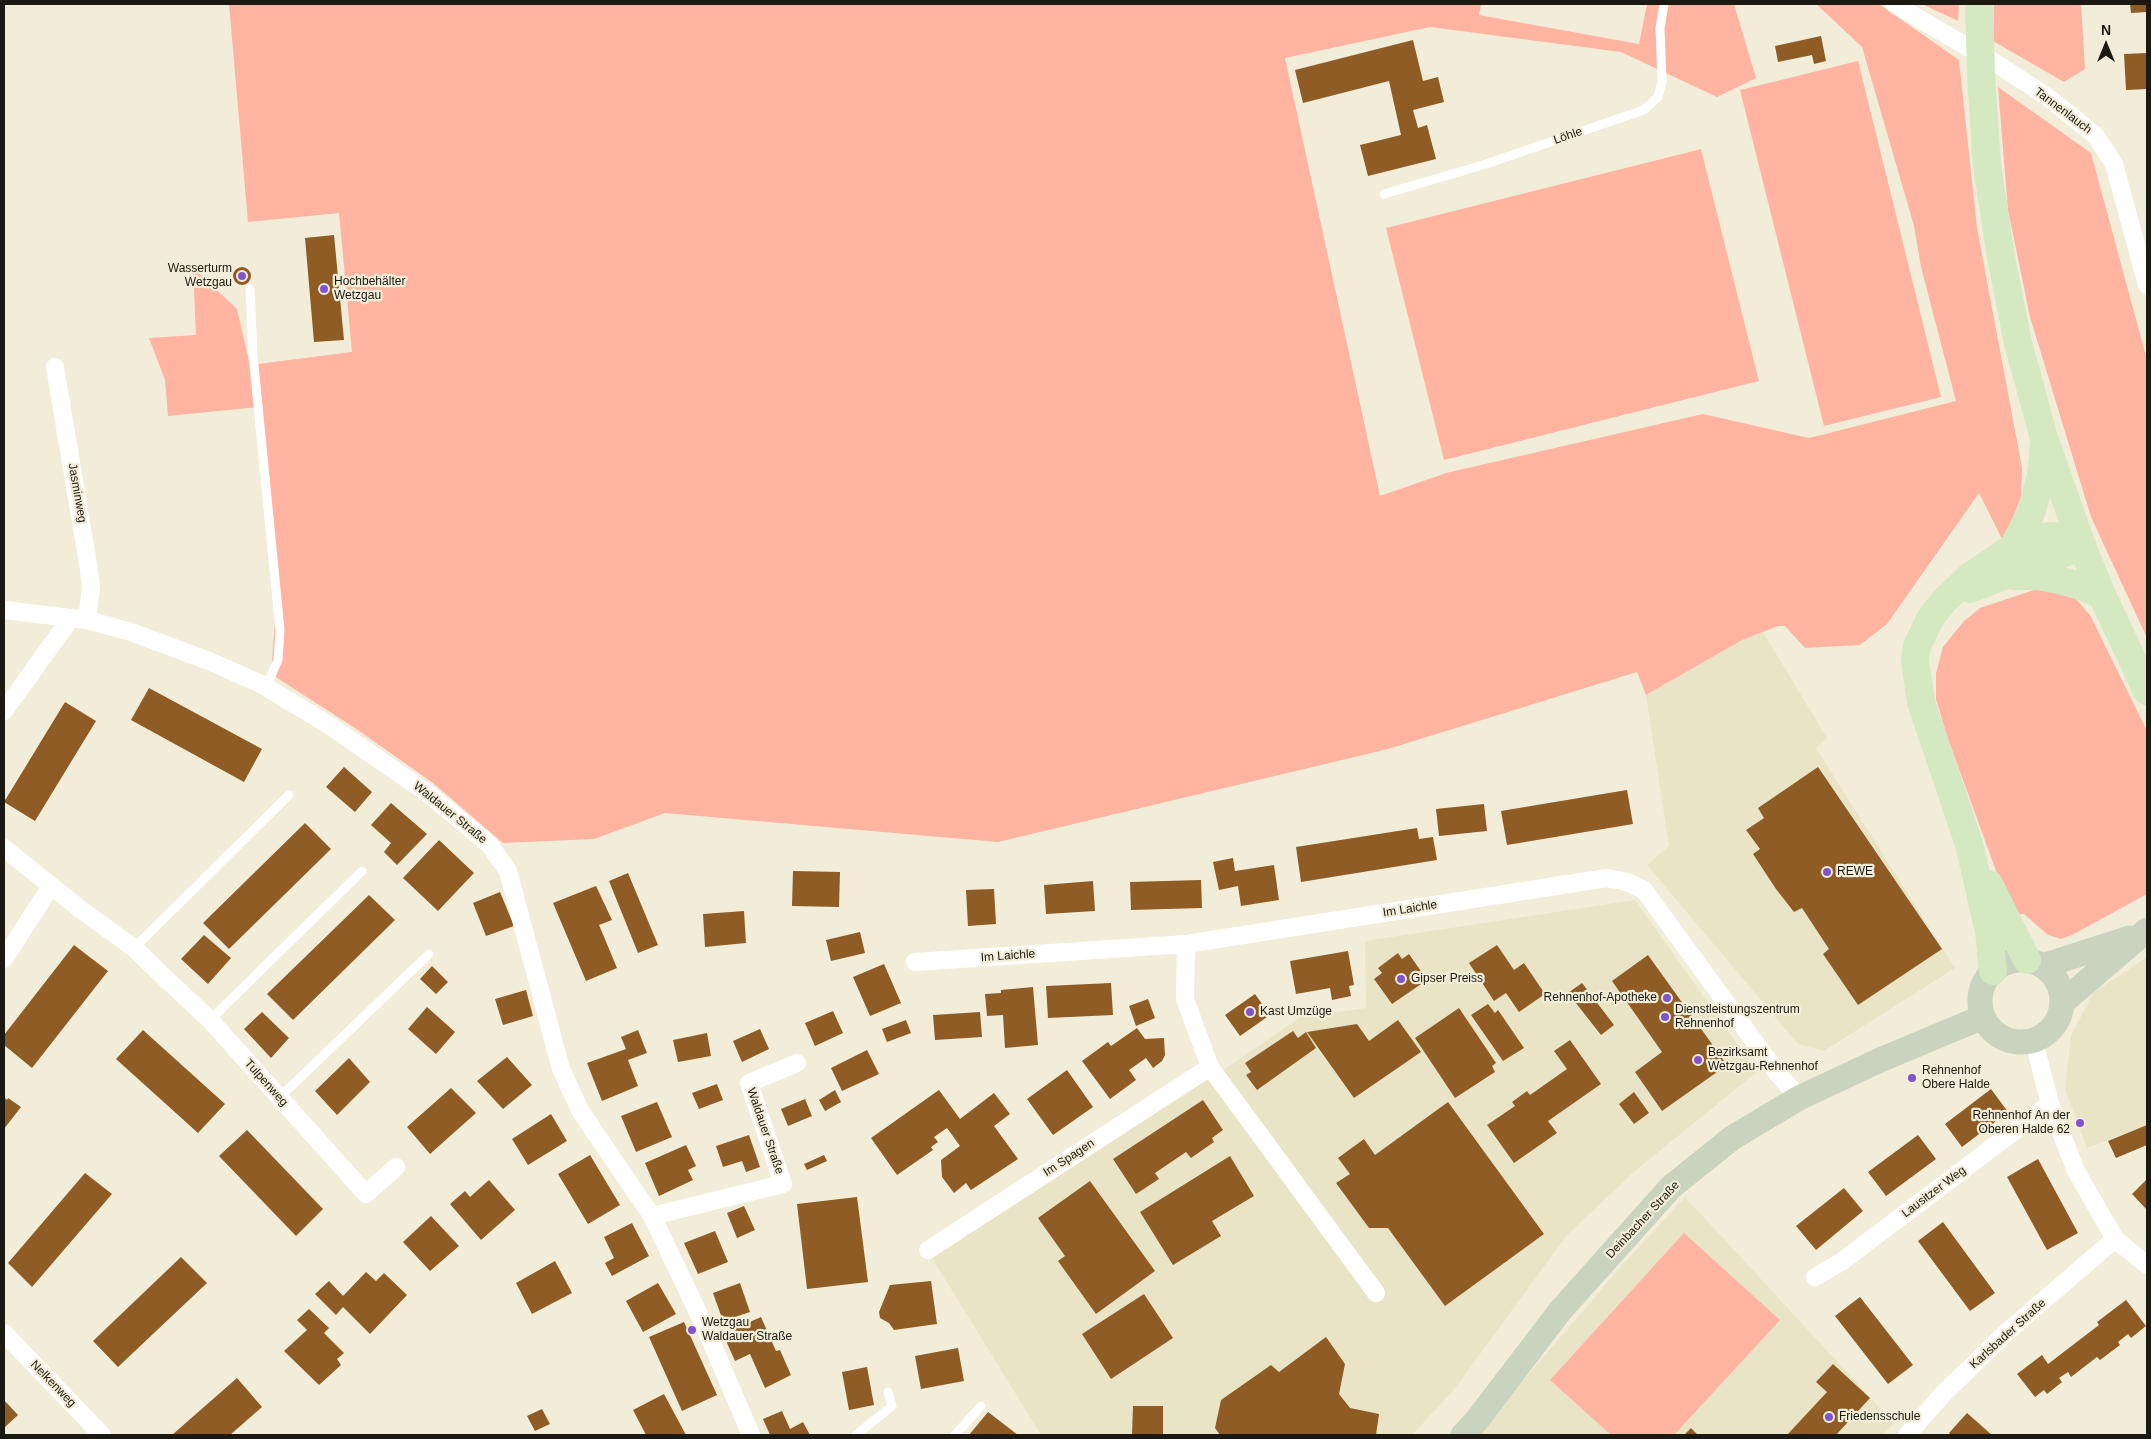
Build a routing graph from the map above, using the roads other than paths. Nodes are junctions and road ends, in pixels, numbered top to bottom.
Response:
1 (1664, 4) edge
2 (1894, 4) edge
3 (1979, 4) edge
4 (1384, 194) dead end
5 (2147, 285) edge
6 (250, 289) dead end
7 (55, 367) dead end
8 (2044, 438) junction
9 (2082, 546) junction
10 (2013, 547) junction
11 (1992, 579) junction
12 (2102, 595) junction
13 (1944, 601) junction
14 (4, 610) edge
15 (79, 619) junction
16 (266, 686) junction
17 (2147, 691) edge
18 (4, 711) edge
19 (289, 795) dead end
20 (1969, 844) junction
21 (4, 848) edge
22 (362, 871) dead end
23 (51, 886) junction
24 (2144, 933) edge
25 (1186, 944) junction
26 (134, 948) junction
27 (429, 954) dead end
28 (4, 959) edge
29 (915, 962) dead end
30 (2035, 963) junction
31 (1993, 971) junction
32 (2063, 1002) junction
33 (1983, 1017) junction
34 (210, 1020) junction
35 (2034, 1041) junction
36 (796, 1063) dead end
37 (1210, 1067) junction
38 (279, 1098) junction
39 (1799, 1098) junction
40 (2050, 1104) junction
41 (396, 1168) dead end
42 (652, 1216) junction
43 (2115, 1240) junction
44 (928, 1250) dead end
45 (2147, 1265) edge
46 (1815, 1277) dead end
47 (1376, 1293) dead end
48 (4, 1334) edge
49 (888, 1392) dead end
50 (981, 1406) dead end
51 (102, 1435) edge
52 (751, 1435) edge
53 (856, 1435) edge
54 (955, 1435) edge
55 (1463, 1435) edge
56 (1907, 1435) edge

1 - 4 lane, Löhle
2 - 5 street, Tannenlauch
3 - 8 main road
6 - 16 lane
7 - 15 street, Jasminweg
8 - 9 main road
8 - 10 main road
9 - 10 main road
9 - 11 main road
9 - 12 main road
10 - 13 main road
11 - 12 main road
11 - 13 main road
12 - 17 main road
13 - 20 main road
14 - 15 street, Waldauer Straße
15 - 16 street, Waldauer Straße
15 - 18 street
16 - 42 street, Waldauer Straße
19 - 26 lane
20 - 30 main road
20 - 31 main road
21 - 23 street, Tulpenweg
22 - 34 lane
23 - 26 street, Tulpenweg
23 - 28 street
24 - 30 street
24 - 32 street
25 - 29 street, Im Laichle
25 - 37 street
25 - 39 street, Im Laichle
26 - 34 street, Tulpenweg
27 - 38 lane
30 - 31 street
30 - 32 street
31 - 33 street
32 - 35 street
33 - 35 street
33 - 39 street, Deinbacher Straße
34 - 38 street, Tulpenweg
35 - 40 street
36 - 42 street, Waldauer Straße
37 - 44 street, Im Spagen
37 - 47 street
38 - 41 street, Tulpenweg
39 - 55 street, Deinbacher Straße
40 - 43 street
40 - 46 street, Lausitzer Weg
42 - 52 street, Waldauer Straße
43 - 45 street
43 - 56 street, Karlsbader Straße
48 - 51 street, Nelkenweg
49 - 53 lane
50 - 54 lane

